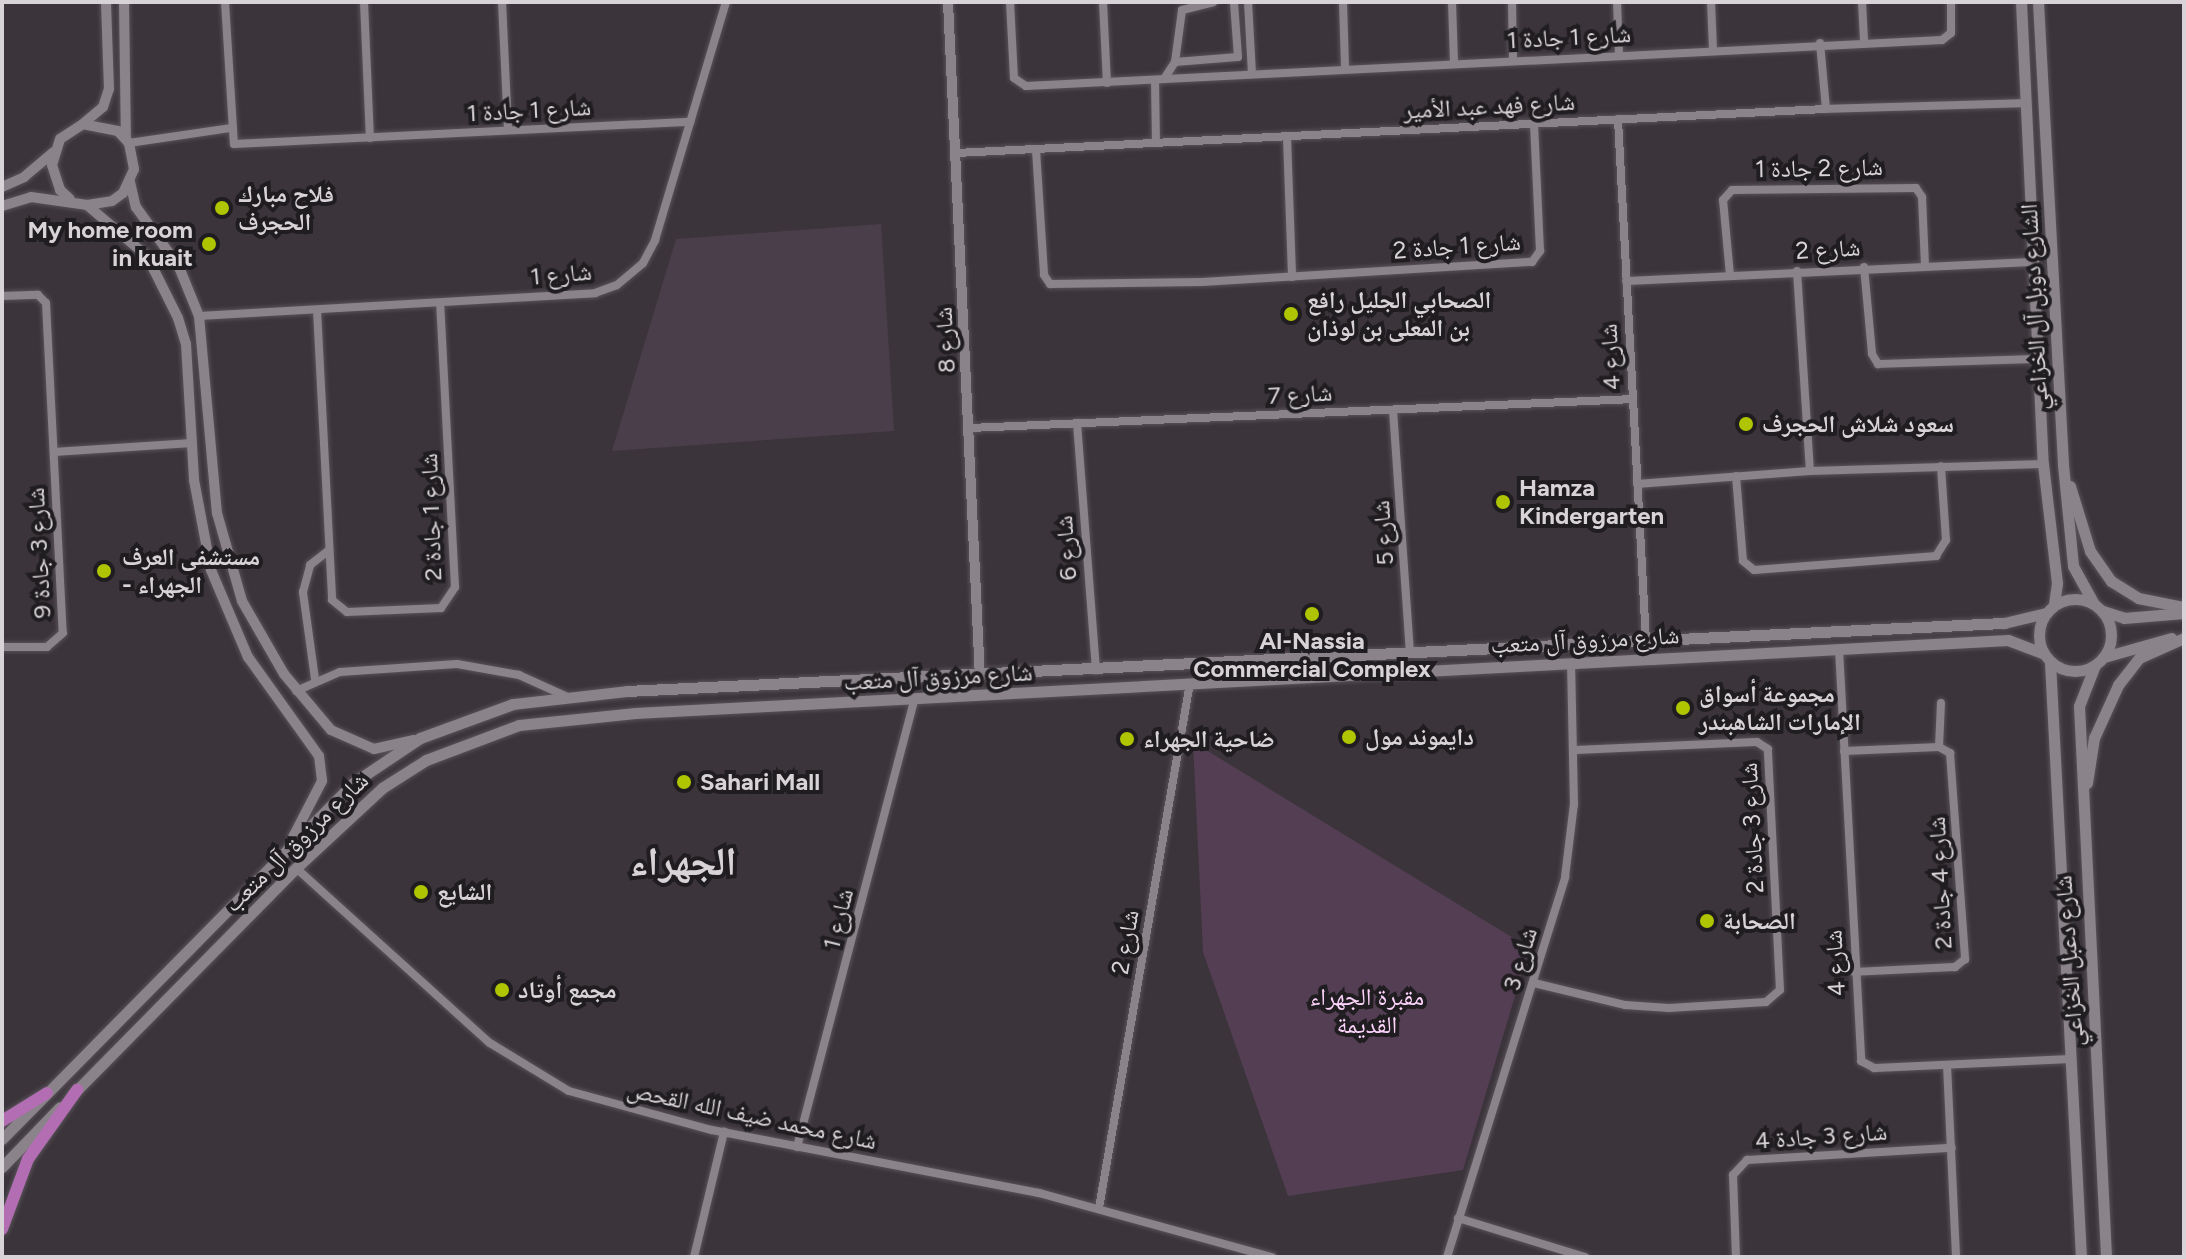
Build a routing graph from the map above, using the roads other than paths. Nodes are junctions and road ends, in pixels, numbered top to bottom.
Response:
1 (106, 2) edge
2 (124, 2) edge
3 (225, 2) edge
4 (364, 2) edge
5 (502, 2) edge
6 (726, 2) edge
7 (948, 2) edge
8 (1010, 2) edge
9 (1103, 2) edge
10 (1213, 2) edge
11 (1234, 2) edge
12 (1248, 2) edge
13 (1343, 2) edge
14 (1452, 2) edge
15 (1512, 2) edge
16 (1617, 2) edge
17 (1711, 2) edge
18 (1862, 2) edge
19 (1951, 2) edge
20 (2021, 2) edge
21 (2038, 2) edge
22 (1864, 40) junction
23 (1820, 43) junction
24 (1713, 49) junction
25 (1619, 54) junction
26 (1513, 59) junction
27 (1175, 62) junction
28 (1454, 63) junction
29 (1345, 67) junction
30 (1252, 73) junction
31 (1159, 80) junction
32 (1107, 83) junction
33 (2025, 103) junction
34 (1826, 109) junction
35 (1618, 119) junction
36 (690, 122) junction
37 (83, 124) junction
38 (1534, 124) junction
39 (230, 128) junction
40 (508, 130) junction
41 (370, 138) junction
42 (1287, 138) junction
43 (128, 141) junction
44 (1156, 142) junction
45 (1036, 150) junction
46 (54, 152) junction
47 (956, 153) junction
48 (2049, 167) junction
49 (2028, 169) junction
50 (130, 182) junction
51 (2, 187) edge
52 (2029, 197) junction
53 (2051, 197) junction
54 (70, 199) junction
55 (87, 205) junction
56 (2, 206) edge
57 (2033, 262) junction
58 (1925, 265) junction
59 (1864, 267) junction
60 (1797, 271) junction
61 (1730, 275) junction
62 (1292, 277) junction
63 (1626, 281) junction
64 (2, 296) edge
65 (440, 303) junction
66 (317, 310) junction
67 (199, 316) junction
68 (2038, 359) junction
69 (1633, 399) junction
70 (1393, 410) junction
71 (1077, 423) junction
72 (970, 428) junction
73 (192, 443) junction
74 (54, 452) junction
75 (2043, 464) junction
76 (2063, 465) junction
77 (1941, 466) junction
78 (1810, 471) junction
79 (1736, 476) junction
80 (1637, 484) junction
81 (329, 550) junction
82 (2097, 607) junction
83 (2184, 607) edge
84 (2050, 609) junction
85 (2184, 613) edge
86 (2184, 637) edge
87 (1705, 638) junction
88 (1674, 640) junction
89 (1646, 641) junction
90 (2, 647) edge
91 (1839, 649) junction
92 (1410, 653) junction
93 (1704, 656) junction
94 (1314, 658) junction
95 (1674, 658) junction
96 (2047, 658) junction
97 (1284, 660) junction
98 (2099, 661) junction
99 (1571, 663) junction
100 (1096, 671) junction
101 (1313, 676) junction
102 (980, 677) junction
103 (1284, 678) junction
104 (315, 679) junction
105 (1190, 683) junction
106 (296, 691) junction
107 (569, 697) junction
108 (914, 700) junction
109 (1941, 703) dead end
110 (313, 711) junction
111 (297, 724) junction
112 (420, 738) junction
113 (1939, 747) junction
114 (1574, 750) junction
115 (1844, 751) junction
116 (2084, 803) junction
117 (2061, 829) junction
118 (2085, 832) junction
119 (288, 844) junction
120 (2085, 858) junction
121 (2062, 859) junction
122 (296, 868) junction
123 (1854, 972) junction
124 (1534, 983) junction
125 (2072, 1059) junction
126 (1947, 1065) junction
127 (77, 1090) junction
128 (47, 1093) junction
129 (2, 1121) edge
130 (724, 1132) junction
131 (2, 1139) edge
132 (797, 1147) junction
133 (1952, 1148) junction
134 (2, 1167) edge
135 (1099, 1208) junction
136 (1458, 1218) junction
137 (2, 1229) edge
138 (1237, 1252) edge
139 (694, 1257) edge
140 (1272, 1257) edge
141 (1447, 1257) edge
142 (1585, 1257) edge
143 (1736, 1257) edge
144 (1956, 1257) edge
145 (2084, 1257) edge
146 (2106, 1257) edge

1 - 37 street
2 - 43 street
3 - 39 street
4 - 41 street
5 - 40 street
6 - 36 street, شارع 1
7 - 47 street, شارع 8
8 - 32 street, شارع 1 جادة 1
9 - 32 street
10 - 27 street
11 - 27 street
12 - 30 street
13 - 29 street
14 - 28 street
15 - 26 street
16 - 25 street
17 - 24 street
18 - 22 street
19 - 22 street, شارع 1 جادة 1
20 - 33 main road, الشارع دوبل آل الخزاعي
21 - 48 main road, الشارع دوبل آل الخزاعي
22 - 23 street, شارع 1 جادة 1
23 - 24 street, شارع 1 جادة 1
23 - 34 street
24 - 25 street, شارع 1 جادة 1
25 - 26 street, شارع 1 جادة 1
26 - 28 street, شارع 1 جادة 1
27 - 31 street
28 - 29 street, شارع 1 جادة 1
29 - 30 street, شارع 1 جادة 1
30 - 31 street, شارع 1 جادة 1
31 - 32 street, شارع 1 جادة 1
31 - 44 street
33 - 34 street, شارع فهد عبد الأمير
33 - 49 main road, الشارع دوبل آل الخزاعي
34 - 35 street, شارع فهد عبد الأمير
35 - 38 street, شارع فهد عبد الأمير
35 - 63 street, شارع 4
36 - 40 street, شارع 1 جادة 1
36 - 65 street, شارع 1
37 - 43 street
37 - 46 street
38 - 42 street, شارع فهد عبد الأمير
38 - 62 street, شارع 1 جادة 2
39 - 41 street, شارع 1 جادة 1
39 - 43 street
40 - 41 street, شارع 1 جادة 1
42 - 44 street, شارع فهد عبد الأمير
42 - 62 street
43 - 50 street
44 - 45 street, شارع فهد عبد الأمير
45 - 47 street, شارع فهد عبد الأمير
45 - 62 street, شارع 1 جادة 2
46 - 51 street
46 - 54 street
47 - 72 street, شارع 8
48 - 49 main road
48 - 53 main road, الشارع دوبل آل الخزاعي
49 - 52 main road, الشارع دوبل آل الخزاعي
50 - 55 street
50 - 67 street
52 - 53 main road
52 - 57 main road, الشارع دوبل آل الخزاعي
53 - 76 main road, الشارع دوبل آل الخزاعي
54 - 55 street
54 - 56 street
55 - 73 street
57 - 58 street, شارع 2
57 - 68 main road, الشارع دوبل آل الخزاعي
58 - 59 street, شارع 2
58 - 61 street, شارع 2 جادة 1
59 - 60 street, شارع 2
59 - 68 street
60 - 61 street, شارع 2
60 - 78 street
61 - 63 street, شارع 2
63 - 69 street, شارع 4
64 - 74 street, شارع 3 جادة 9
65 - 66 street, شارع 1
65 - 81 street, شارع 1 جادة 2
66 - 67 street, شارع 1
66 - 81 street, شارع 1 جادة 2
67 - 106 street
68 - 75 main road, الشارع دوبل آل الخزاعي
69 - 70 street, شارع 7
69 - 80 street, شارع 4
70 - 71 street, شارع 7
70 - 92 street, شارع 5
71 - 72 street, شارع 7
71 - 100 street, شارع 6
72 - 102 street, شارع 8
73 - 74 street, شارع 3 جادة 9
73 - 111 street
74 - 90 street, شارع 3 جادة 9
75 - 77 street
75 - 84 main road, الشارع دوبل آل الخزاعي
76 - 82 main road, الشارع دوبل آل الخزاعي
76 - 83 main road
77 - 78 street
77 - 79 street
78 - 79 street
79 - 80 street
80 - 89 street, شارع 4
81 - 104 street
82 - 84 main road
82 - 85 main road
82 - 98 main road
84 - 87 main road, شارع مرزوق آل متعب
84 - 96 main road
86 - 98 main road
86 - 116 main road
87 - 88 main road, شارع مرزوق آل متعب
87 - 93 main road
88 - 89 main road, شارع مرزوق آل متعب
88 - 95 main road
89 - 92 main road, شارع مرزوق آل متعب
91 - 93 main road, شارع مرزوق آل متعب
91 - 96 main road, شارع مرزوق آل متعب
91 - 115 street, شارع 4
92 - 94 main road, شارع مرزوق آل متعب
93 - 95 main road, شارع مرزوق آل متعب
94 - 97 main road, شارع مرزوق آل متعب
94 - 101 main road
95 - 99 main road, شارع مرزوق آل متعب
96 - 98 main road
96 - 117 main road, شارع دعبل الخزاعي
97 - 100 main road, شارع مرزوق آل متعب
97 - 103 main road
98 - 116 main road, شارع دعبل الخزاعي
99 - 101 main road, شارع مرزوق آل متعب
99 - 114 street, شارع 3
100 - 102 main road, شارع مرزوق آل متعب
101 - 103 main road, شارع مرزوق آل متعب
102 - 107 main road, شارع مرزوق آل متعب
103 - 105 main road, شارع مرزوق آل متعب
104 - 106 street
104 - 107 street
105 - 108 main road, شارع مرزوق آل متعب
105 - 135 street, شارع 2
106 - 110 street
107 - 112 main road, شارع مرزوق آل متعب
108 - 122 main road, شارع مرزوق آل متعب
108 - 132 street, شارع 1
109 - 113 street, شارع 4 جادة 2
110 - 111 street
110 - 112 street
111 - 119 street
112 - 119 main road, شارع مرزوق آل متعب
113 - 115 street
113 - 123 street, شارع 4 جادة 2
114 - 124 street, شارع 3
114 - 124 street, شارع 3 جادة 2
115 - 123 street, شارع 4
116 - 118 main road, شارع دعبل الخزاعي
117 - 118 main road
117 - 121 main road, شارع دعبل الخزاعي
118 - 120 main road, شارع دعبل الخزاعي
119 - 128 main road, شارع مرزوق آل متعب
120 - 121 main road
120 - 146 main road, شارع دعبل الخزاعي
121 - 125 main road, شارع دعبل الخزاعي
122 - 127 main road, شارع مرزوق آل متعب
122 - 130 street, شارع محمد ضيف الله القحص
123 - 126 street, شارع 4
124 - 136 street, شارع 3
125 - 126 street, شارع 4
125 - 145 main road, شارع دعبل الخزاعي
126 - 133 street
127 - 134 main road, شارع مرزوق آل متعب
127 - 137 highway
128 - 129 highway
128 - 131 main road, شارع مرزوق آل متعب
130 - 132 street, شارع محمد ضيف الله القحص
130 - 139 street
132 - 135 street, شارع محمد ضيف الله القحص
133 - 143 street, شارع 3 جادة 4
133 - 144 street
135 - 138 street, شارع محمد ضيف الله القحص
136 - 141 street, شارع 3
136 - 142 street
138 - 140 street, شارع محمد ضيف الله القحص

